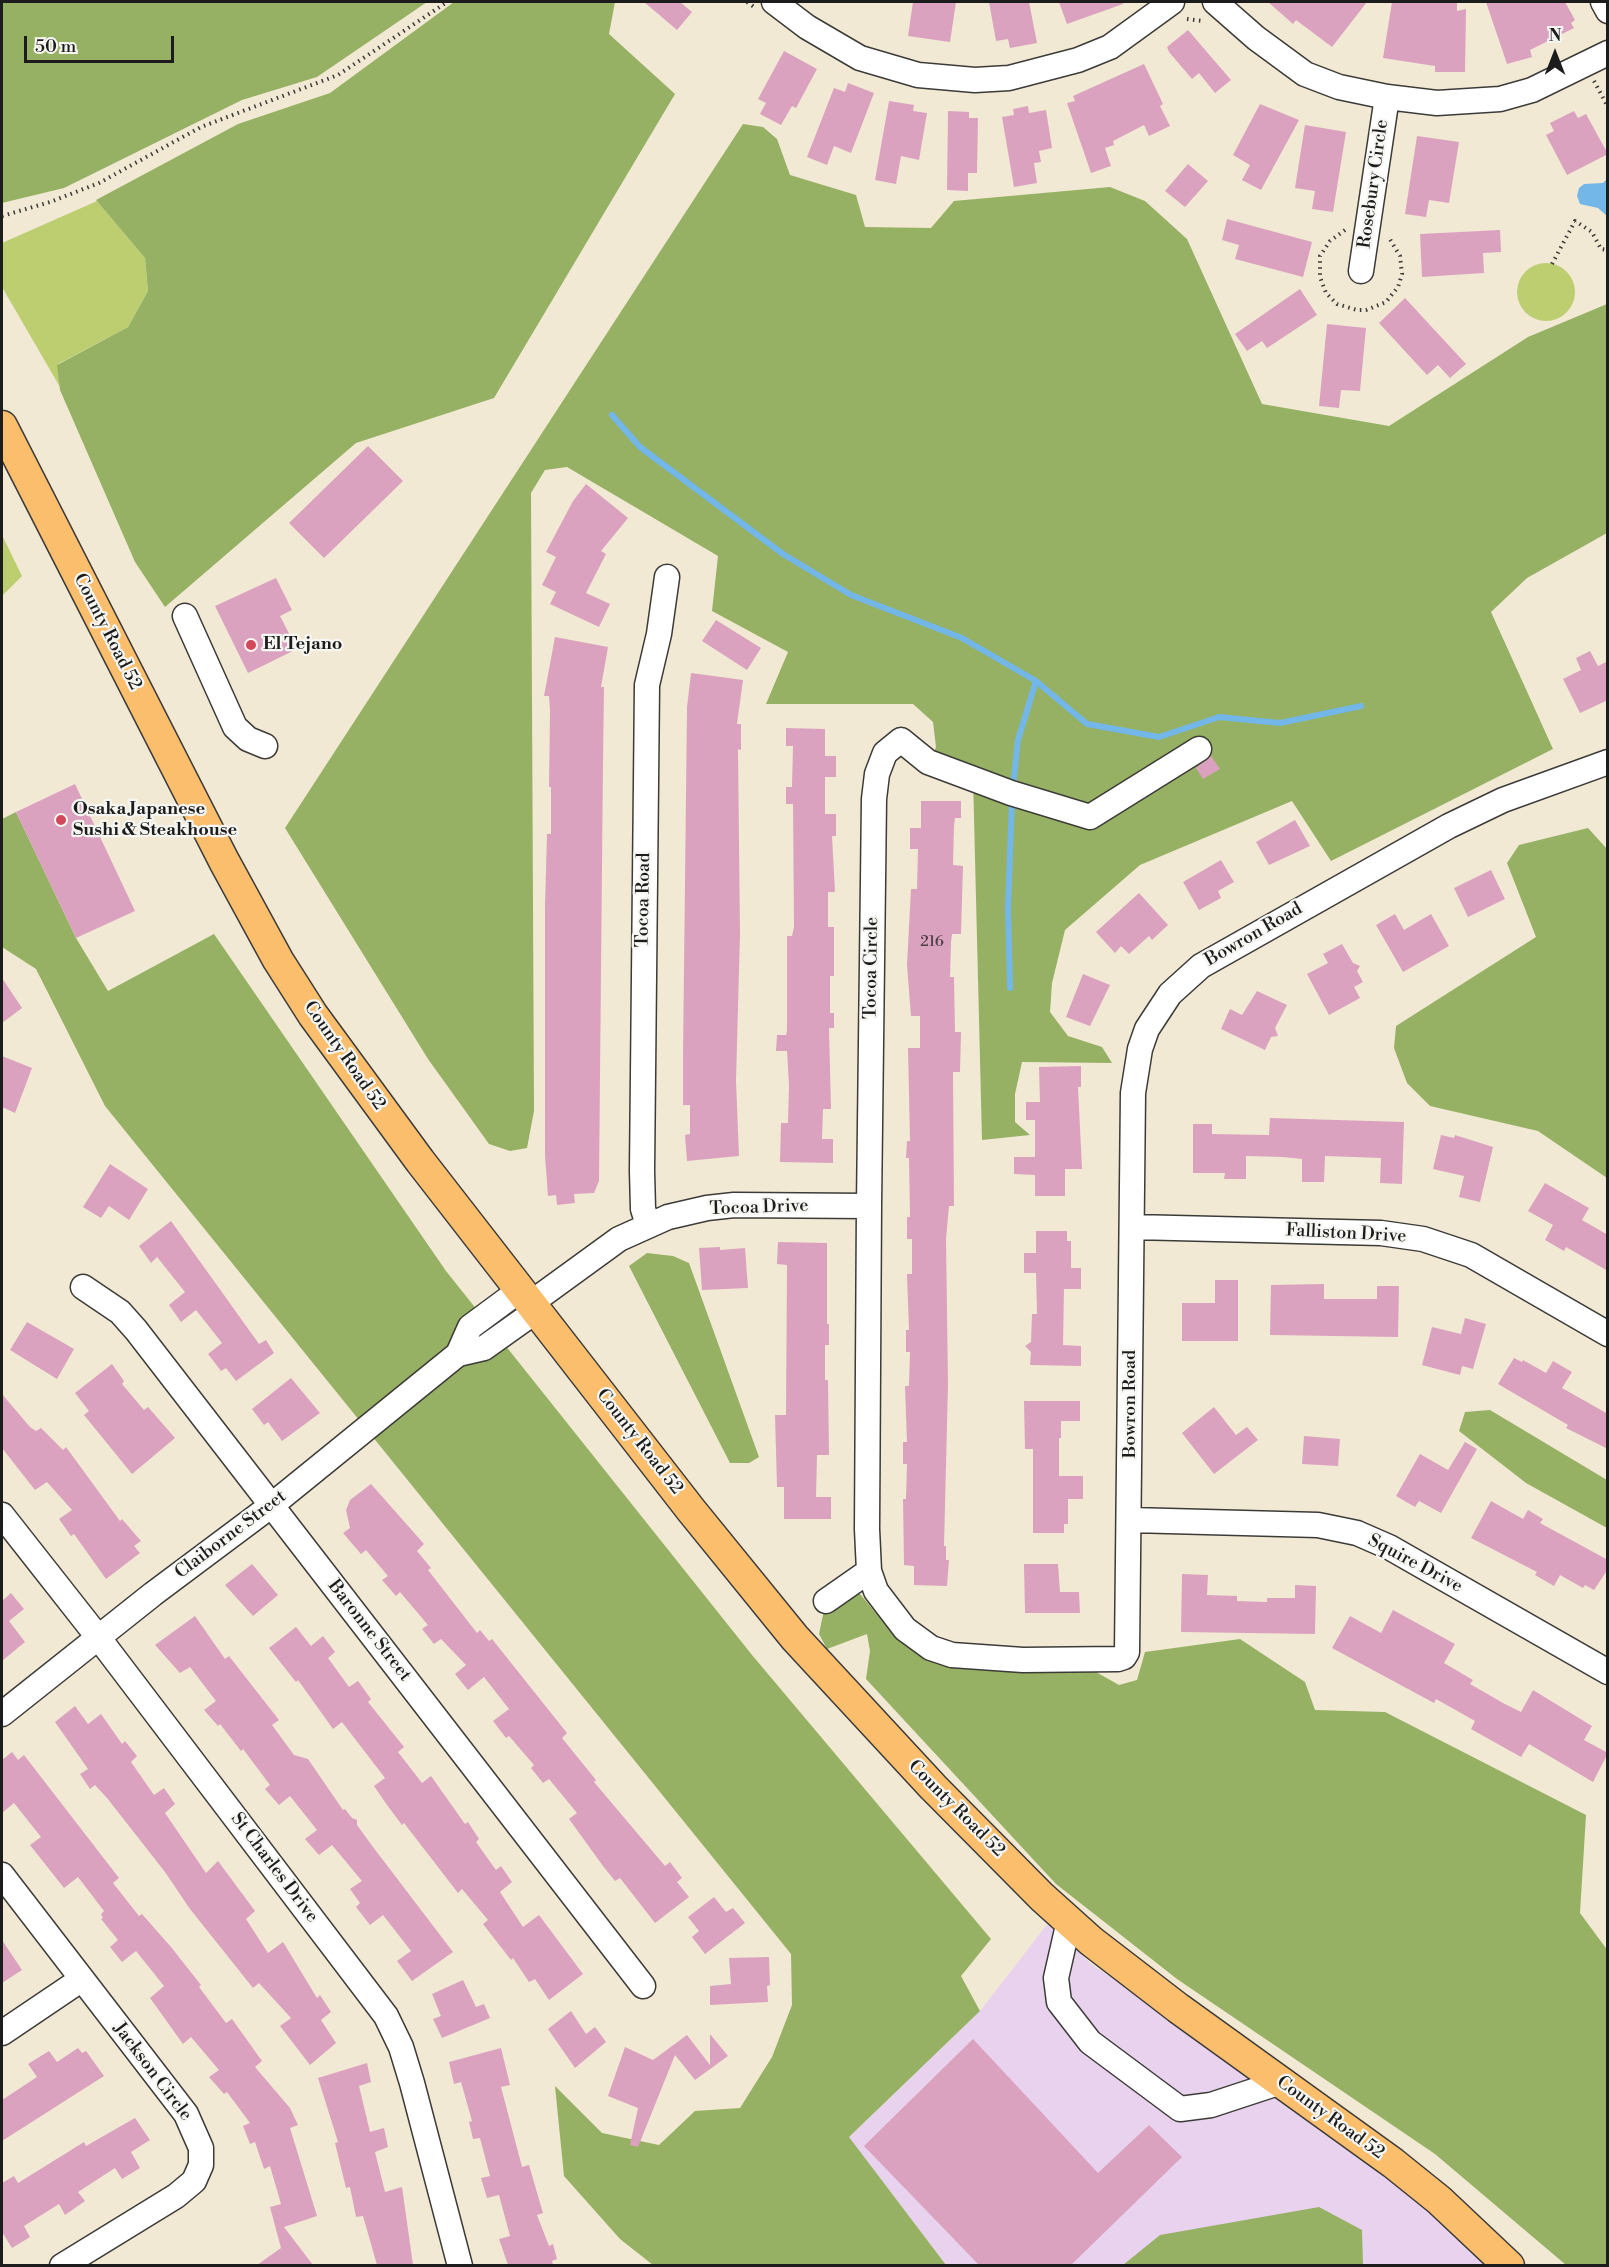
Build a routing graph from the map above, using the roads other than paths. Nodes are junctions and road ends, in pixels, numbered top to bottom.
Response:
1 (774, 2) edge
2 (1172, 2) edge
3 (1215, 2) edge
4 (1603, 2) edge
5 (1608, 11) edge
6 (1608, 53) edge
7 (1387, 97) junction
8 (1361, 271) dead end
9 (2, 426) edge
10 (667, 577) dead end
11 (185, 616) dead end
12 (265, 746) dead end
13 (1199, 749) dead end
14 (1608, 762) edge
15 (869, 1206) junction
16 (648, 1225) junction
17 (1133, 1227) junction
18 (83, 1287) dead end
19 (529, 1301) junction
20 (1608, 1334) edge
21 (272, 1505) junction
22 (2, 1515) edge
23 (1131, 1520) junction
24 (869, 1571) junction
25 (826, 1601) dead end
26 (98, 1637) junction
27 (1608, 1672) edge
28 (2, 1714) edge
29 (2, 1875) edge
30 (1069, 1921) junction
31 (82, 1979) junction
32 (643, 1986) dead end
33 (2, 2033) edge
34 (1281, 2082) junction
35 (62, 2265) edge
36 (460, 2265) edge
37 (1509, 2265) edge

1 - 2 street
3 - 7 street
4 - 5 street
6 - 7 street
7 - 8 street, Rosebury Circle
9 - 19 main road, County Road 52
10 - 16 street, Tocoa Road
11 - 12 street
13 - 15 street, Tocoa Circle
14 - 17 street, Bowron Road
15 - 16 street, Tocoa Drive
15 - 24 street, Bowron Road
16 - 19 street, Tocoa Drive
17 - 20 street, Falliston Drive
17 - 23 street, Bowron Road
18 - 21 street, Baronne Street
19 - 21 street, Claiborne Street
19 - 30 main road, County Road 52
21 - 26 street, Claiborne Street
21 - 32 street, Baronne Street
22 - 26 street, St Charles Drive
23 - 24 street, Bowron Road
23 - 27 street, Squire Drive
24 - 25 street
26 - 28 street, Claiborne Street
26 - 36 street, St Charles Drive
29 - 31 street, Jackson Circle
30 - 34 main road, County Road 52
30 - 34 street
31 - 33 street
31 - 35 street, Jackson Circle
34 - 37 main road, County Road 52

